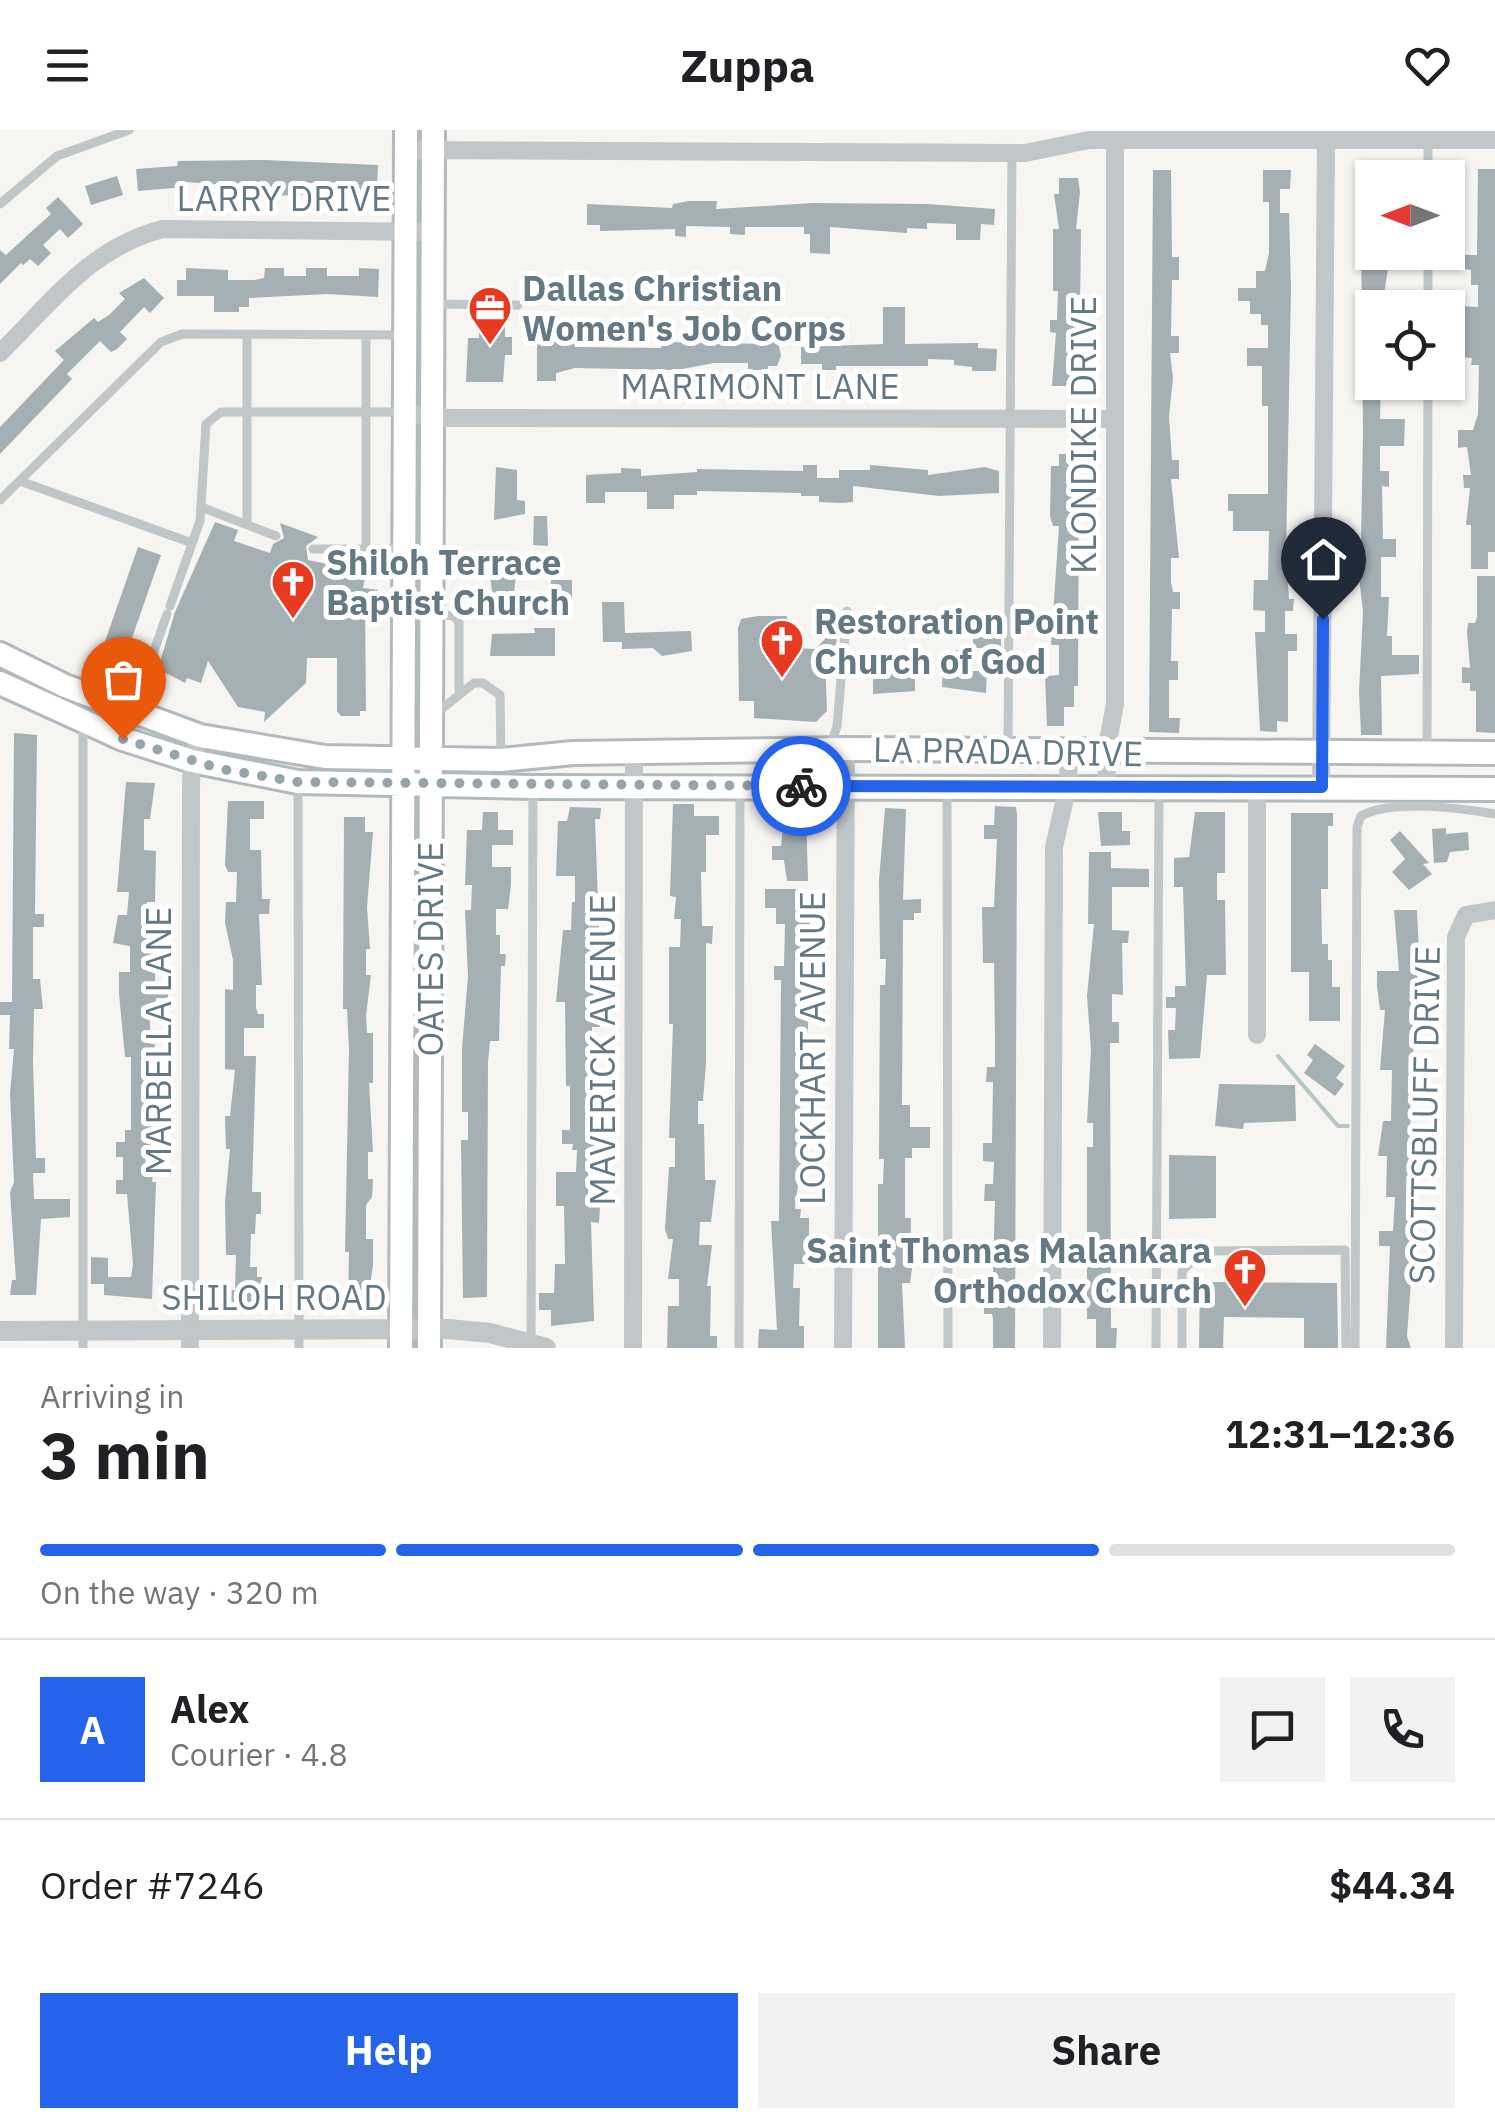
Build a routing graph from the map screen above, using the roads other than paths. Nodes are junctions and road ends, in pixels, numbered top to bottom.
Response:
1 (129, 130) edge
2 (406, 140) edge
3 (433, 140) edge
4 (1115, 140) junction
5 (1326, 140) junction
6 (1428, 140) junction
7 (1495, 140) edge
8 (1012, 153) junction
9 (1428, 160) edge
10 (0, 204) edge
11 (406, 231) junction
12 (433, 232) junction
13 (433, 304) junction
14 (518, 305) dead end
15 (247, 335) junction
16 (406, 335) junction
17 (366, 336) junction
18 (0, 353) edge
19 (1428, 400) edge
20 (368, 410) junction
21 (248, 412) junction
22 (406, 413) junction
23 (434, 416) junction
24 (1010, 419) junction
25 (1115, 419) junction
26 (20, 481) junction
27 (0, 500) edge
28 (201, 507) junction
29 (247, 523) junction
30 (276, 536) dead end
31 (192, 543) junction
32 (366, 549) junction
33 (405, 549) junction
34 (313, 550) dead end
35 (847, 611) dead end
36 (431, 614) junction
37 (2, 662) edge
38 (0, 684) edge
39 (458, 691) junction
40 (132, 713) junction
41 (430, 717) junction
42 (83, 722) junction
43 (200, 736) junction
44 (123, 739) junction
45 (838, 749) junction
46 (1008, 751) junction
47 (634, 752) junction
48 (1069, 752) junction
49 (1106, 752) junction
50 (1322, 753) junction
51 (1427, 753) junction
52 (1495, 753) edge
53 (404, 760) junction
54 (430, 760) junction
55 (501, 760) junction
56 (192, 762) junction
57 (298, 782) junction
58 (404, 785) junction
59 (947, 785) junction
60 (1068, 785) junction
61 (430, 786) junction
62 (846, 786) junction
63 (533, 787) junction
64 (635, 787) junction
65 (740, 787) junction
66 (1322, 787) junction
67 (1159, 788) junction
68 (1257, 788) junction
69 (1106, 789) junction
70 (1495, 789) edge
71 (1495, 814) edge
72 (1495, 910) edge
73 (1257, 1036) dead end
74 (0, 1330) edge
75 (190, 1338) edge
76 (429, 1338) edge
77 (83, 1339) edge
78 (299, 1339) edge
79 (401, 1339) edge
80 (536, 1347) edge
81 (633, 1348) edge
82 (739, 1348) edge
83 (843, 1348) edge
84 (948, 1348) edge
85 (1052, 1348) edge
86 (1156, 1348) edge
87 (1182, 1348) edge
88 (1346, 1348) edge
89 (1355, 1348) edge
90 (1454, 1348) edge

1 - 10 lane
2 - 3 street
2 - 11 main road, OATES DRIVE
3 - 8 street
3 - 12 main road, OATES DRIVE
4 - 5 street
4 - 8 street
4 - 25 street, KLONDIKE DRIVE
5 - 6 street
5 - 50 street
6 - 7 street
6 - 9 lane
8 - 24 lane
11 - 12 street, LARRY DRIVE
11 - 16 main road, OATES DRIVE
11 - 18 street, LARRY DRIVE
12 - 13 main road, OATES DRIVE
13 - 14 lane
13 - 23 main road, OATES DRIVE
15 - 17 lane
15 - 21 lane
15 - 26 lane
16 - 17 lane
16 - 22 main road, OATES DRIVE
17 - 20 lane
19 - 51 lane
20 - 21 lane
20 - 22 lane
20 - 32 lane
21 - 28 lane
21 - 29 lane
22 - 23 street, MARIMONT LANE
22 - 33 main road, OATES DRIVE
23 - 24 street, MARIMONT LANE
23 - 36 main road, OATES DRIVE
24 - 25 street, MARIMONT LANE
24 - 46 lane
25 - 49 street, KLONDIKE DRIVE
26 - 27 lane
26 - 31 lane
28 - 29 lane
28 - 31 lane
29 - 30 lane
31 - 40 lane
32 - 33 lane
32 - 34 lane
33 - 53 main road, OATES DRIVE
35 - 45 lane
36 - 39 lane
36 - 41 main road, OATES DRIVE
37 - 40 main road, LA PRADA DRIVE
38 - 42 main road, LA PRADA DRIVE
39 - 41 lane
39 - 55 lane
40 - 43 main road, LA PRADA DRIVE
40 - 44 lane
41 - 54 main road, OATES DRIVE
42 - 44 main road, LA PRADA DRIVE
42 - 77 lane
43 - 53 main road, LA PRADA DRIVE
43 - 56 street, MARBELLA LANE
44 - 56 main road, LA PRADA DRIVE
45 - 46 main road, LA PRADA DRIVE
45 - 47 main road, LA PRADA DRIVE
45 - 62 street, LOCKHART AVENUE
46 - 48 main road, LA PRADA DRIVE
47 - 55 main road, LA PRADA DRIVE
47 - 64 street, MAVERICK AVENUE
48 - 49 main road, LA PRADA DRIVE
48 - 60 street
49 - 50 main road, LA PRADA DRIVE
49 - 69 street, KLONDIKE DRIVE
50 - 51 main road, LA PRADA DRIVE
50 - 66 street
51 - 52 main road, LA PRADA DRIVE
53 - 54 main road, LA PRADA DRIVE
53 - 58 main road, OATES DRIVE
54 - 55 main road, LA PRADA DRIVE
54 - 61 main road, OATES DRIVE
56 - 57 main road, LA PRADA DRIVE
56 - 75 street, MARBELLA LANE
57 - 58 main road, LA PRADA DRIVE
57 - 78 lane
58 - 61 main road, LA PRADA DRIVE
58 - 79 main road, OATES DRIVE
59 - 60 main road, LA PRADA DRIVE
59 - 62 main road, LA PRADA DRIVE
59 - 84 lane
60 - 69 main road, LA PRADA DRIVE
60 - 85 street
61 - 63 main road, LA PRADA DRIVE
61 - 76 main road, OATES DRIVE
62 - 65 main road, LA PRADA DRIVE
62 - 83 street, LOCKHART AVENUE
63 - 64 main road, LA PRADA DRIVE
63 - 80 lane
64 - 65 main road, LA PRADA DRIVE
64 - 81 street, MAVERICK AVENUE
65 - 82 lane
66 - 68 main road, LA PRADA DRIVE
66 - 70 main road, LA PRADA DRIVE
67 - 68 main road, LA PRADA DRIVE
67 - 69 main road, LA PRADA DRIVE
67 - 86 lane
68 - 73 street
71 - 89 lane
72 - 90 street, SCOTTSBLUFF DRIVE
74 - 77 street, SHILOH ROAD
75 - 77 street, SHILOH ROAD
75 - 78 street, SHILOH ROAD
76 - 79 street, SHILOH ROAD
76 - 80 street, SHILOH ROAD
78 - 79 street, SHILOH ROAD
87 - 88 lane

